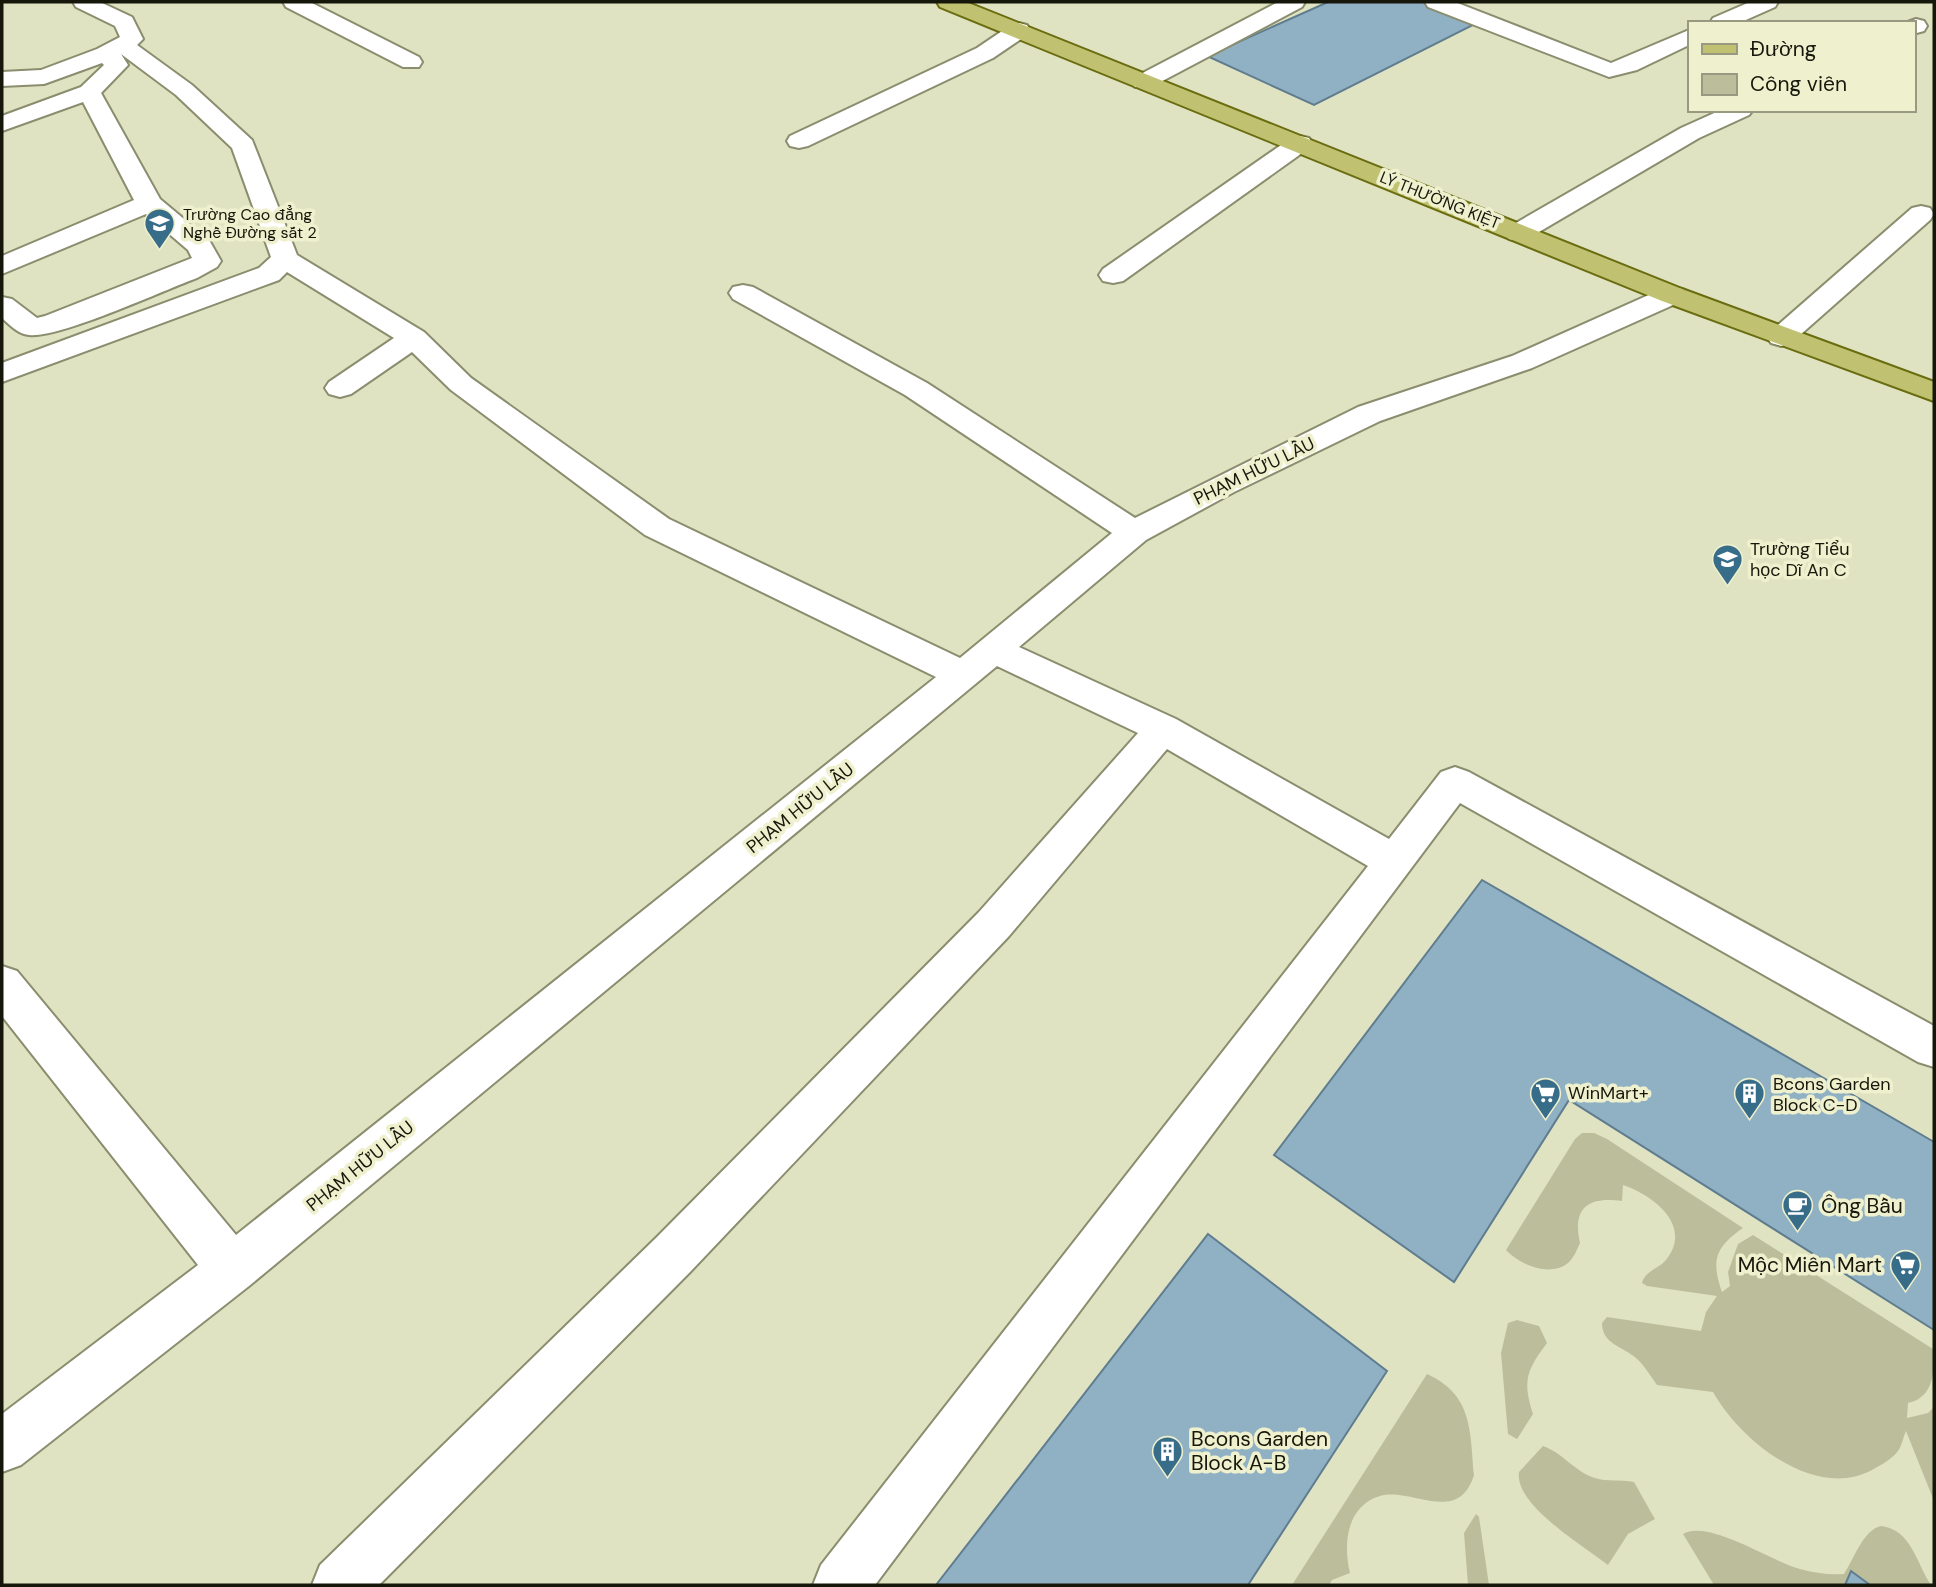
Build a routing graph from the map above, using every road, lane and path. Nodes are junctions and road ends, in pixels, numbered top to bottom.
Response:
1 (84, 2) edge
2 (295, 2) edge
3 (948, 2) edge
4 (1294, 2) edge
5 (1436, 2) edge
6 (1767, 2) edge
7 (1725, 21) edge
8 (1019, 30) junction
9 (1688, 37) edge
10 (114, 50) junction
11 (411, 62) dead end
12 (2, 79) edge
13 (1143, 82) junction
14 (89, 92) junction
15 (1737, 112) edge
16 (2, 124) edge
17 (799, 141) dead end
18 (1300, 143) junction
19 (149, 203) junction
20 (1921, 214) dead end
21 (1518, 233) junction
22 (294, 265) junction
23 (2, 266) edge
24 (1113, 275) dead end
25 (743, 293) dead end
26 (1672, 295) junction
27 (2, 305) edge
28 (1781, 337) junction
29 (414, 338) junction
30 (2, 373) edge
31 (2, 385) edge
32 (340, 388) dead end
33 (1931, 388) edge
34 (1134, 532) junction
35 (994, 650) junction
36 (963, 675) junction
37 (1163, 729) junction
38 (1394, 861) junction
39 (2, 984) edge
40 (1934, 1048) edge
41 (232, 1269) junction
42 (2, 1446) edge
43 (340, 1585) edge
44 (841, 1585) edge

1 - 10 street
2 - 11 street
3 - 8 main road, LÝ THƯỜNG KIỆT
4 - 13 street
5 - 9 street
6 - 7 street
8 - 13 main road, LÝ THƯỜNG KIỆT
8 - 17 street
10 - 12 street
10 - 14 street
10 - 22 street
13 - 18 main road, LÝ THƯỜNG KIỆT
14 - 16 street
14 - 19 street
15 - 21 street
18 - 21 main road, LÝ THƯỜNG KIỆT
18 - 24 street
19 - 23 street
19 - 27 street
20 - 28 street
21 - 26 main road, LÝ THƯỜNG KIỆT
22 - 29 street
22 - 30 street
22 - 31 street
25 - 34 street
26 - 28 main road, LÝ THƯỜNG KIỆT
26 - 34 street, PHẠM HỮU LẦU
28 - 33 main road, LÝ THƯỜNG KIỆT
29 - 32 street
29 - 36 street
34 - 35 street, PHẠM HỮU LẦU
35 - 36 street, PHẠM HỮU LẦU
35 - 37 street
36 - 41 street, PHẠM HỮU LẦU
37 - 38 street
37 - 43 street
38 - 40 street
38 - 44 street
39 - 41 street
41 - 42 street, PHẠM HỮU LẦU

